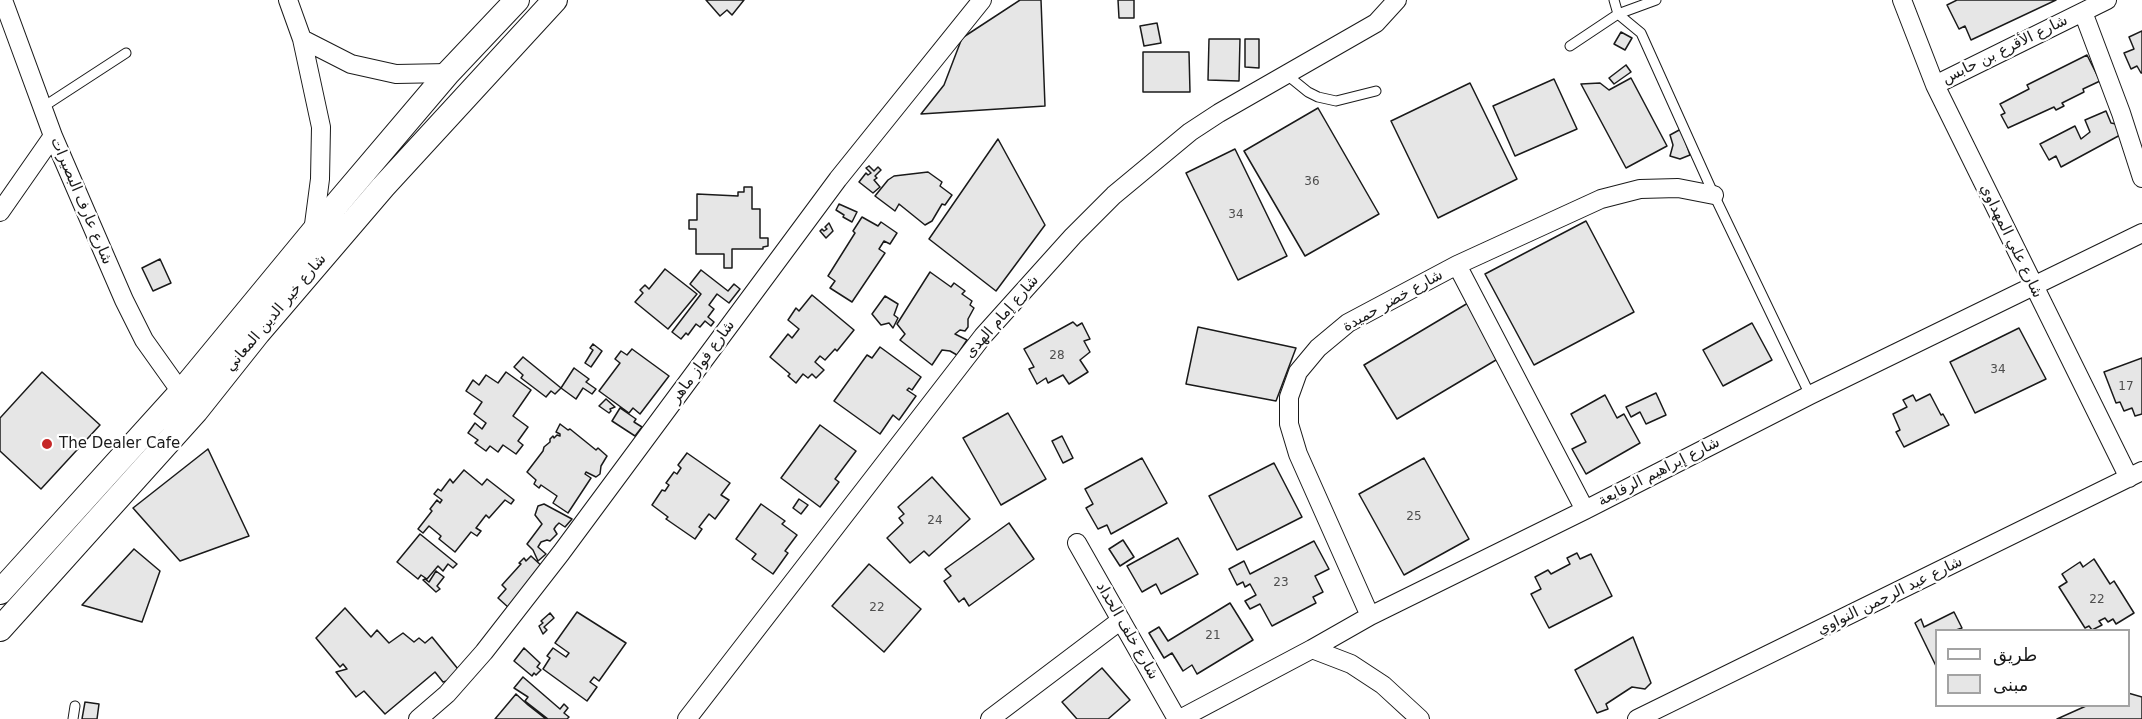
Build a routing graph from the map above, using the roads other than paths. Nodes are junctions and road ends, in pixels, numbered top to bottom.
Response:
1 (3, 0) edge
2 (288, 0) edge
3 (517, 0) edge
4 (555, 0) edge
5 (982, 0) edge
6 (1397, 0) edge
7 (1614, 0) edge
8 (1656, 0) edge
9 (1902, 0) edge
10 (2107, 0) edge
11 (2083, 12) junction
12 (1618, 14) junction
13 (302, 39) junction
14 (1570, 46) dead end
15 (126, 53) dead end
16 (448, 73) junction
17 (1287, 75) junction
18 (1935, 85) junction
19 (1376, 91) dead end
20 (43, 107) junction
21 (53, 136) junction
22 (2142, 178) edge
23 (1714, 195) junction
24 (0, 212) edge
25 (313, 232) junction
26 (2142, 233) edge
27 (1457, 266) junction
28 (2033, 285) junction
29 (181, 392) junction
30 (1810, 395) junction
31 (2136, 474) edge
32 (1585, 510) junction
33 (1077, 543) dead end
34 (0, 592) edge
35 (1370, 616) junction
36 (1121, 620) junction
37 (0, 629) edge
38 (1312, 649) junction
39 (75, 706) dead end
40 (73, 719) edge
41 (418, 719) edge
42 (687, 719) edge
43 (990, 719) edge
44 (1178, 719) edge
45 (1420, 719) edge
46 (1637, 719) edge

1 - 20 street, شارع عارف البصيرات
2 - 13 street
3 - 16 street, شارع خير الدين المعاني
4 - 37 street, شارع خير الدين المعاني
5 - 41 street, شارع فواز ماهر
6 - 17 street, شارع إمام الهدى
7 - 12 lane
8 - 12 lane
9 - 18 street, شارع علي المهداوي
10 - 11 street, شارع الأقرع بن حابس
11 - 18 street, شارع الأقرع بن حابس
11 - 22 street
12 - 14 lane
12 - 23 lane
13 - 16 street
13 - 25 street
15 - 20 lane
16 - 25 street, شارع خير الدين المعاني
17 - 19 lane
17 - 42 street, شارع إمام الهدى
18 - 28 street, شارع علي المهداوي
20 - 21 street, شارع عارف البصيرات
21 - 24 street
21 - 29 street, شارع عارف البصيرات
23 - 27 street, شارع خضر حميدة
23 - 30 lane
25 - 29 street, شارع خير الدين المعاني
26 - 28 street, شارع إبراهيم الرفايعة
27 - 32 street
27 - 35 street, شارع خضر حميدة
28 - 30 street, شارع إبراهيم الرفايعة
28 - 31 street, شارع علي المهداوي
29 - 34 street, شارع خير الدين المعاني
30 - 32 street, شارع إبراهيم الرفايعة
31 - 46 street, شارع عبد الرحمن النواوي
32 - 35 street, شارع إبراهيم الرفايعة
33 - 36 street, شارع خلف الحداد
35 - 38 street, شارع إبراهيم الرفايعة
36 - 43 street
36 - 44 street, شارع خلف الحداد
38 - 44 street, شارع إبراهيم الرفايعة
38 - 45 street
39 - 40 lane

